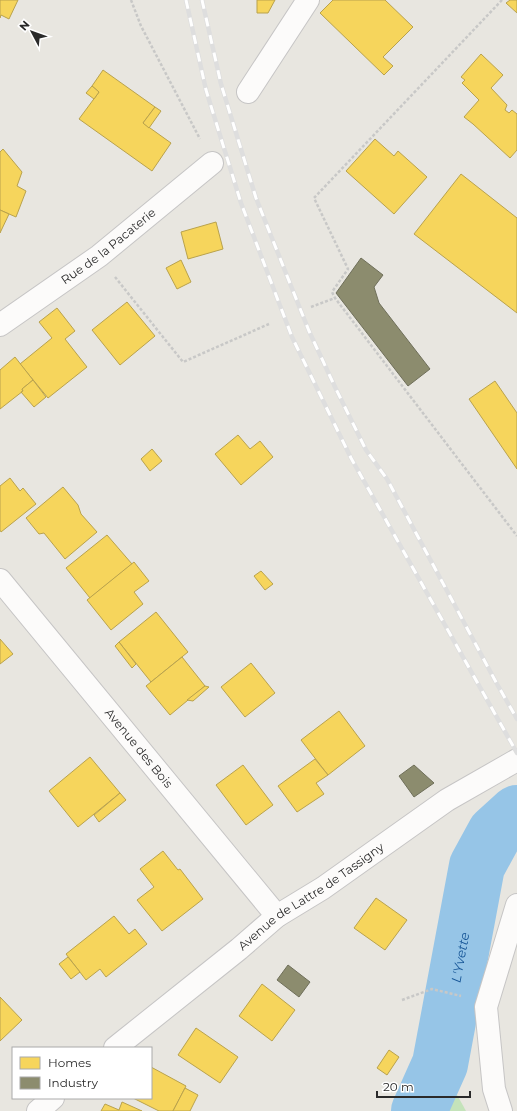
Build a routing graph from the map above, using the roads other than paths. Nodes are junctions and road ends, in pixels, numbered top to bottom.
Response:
1 (308, 0) edge
2 (248, 92) dead end
3 (212, 163) road end
4 (0, 325) edge
5 (0, 580) edge
6 (517, 760) edge
7 (517, 905) edge
8 (277, 916) junction
9 (117, 1047) edge
10 (52, 1099) edge
11 (38, 1111) edge
12 (501, 1111) edge

1 - 2 street
3 - 4 street, Rue de la Pacaterie
5 - 8 street, Avenue des Bois
6 - 8 street, Avenue de Lattre de Tassigny
7 - 12 street
8 - 9 street, Avenue de Lattre de Tassigny
10 - 11 street

